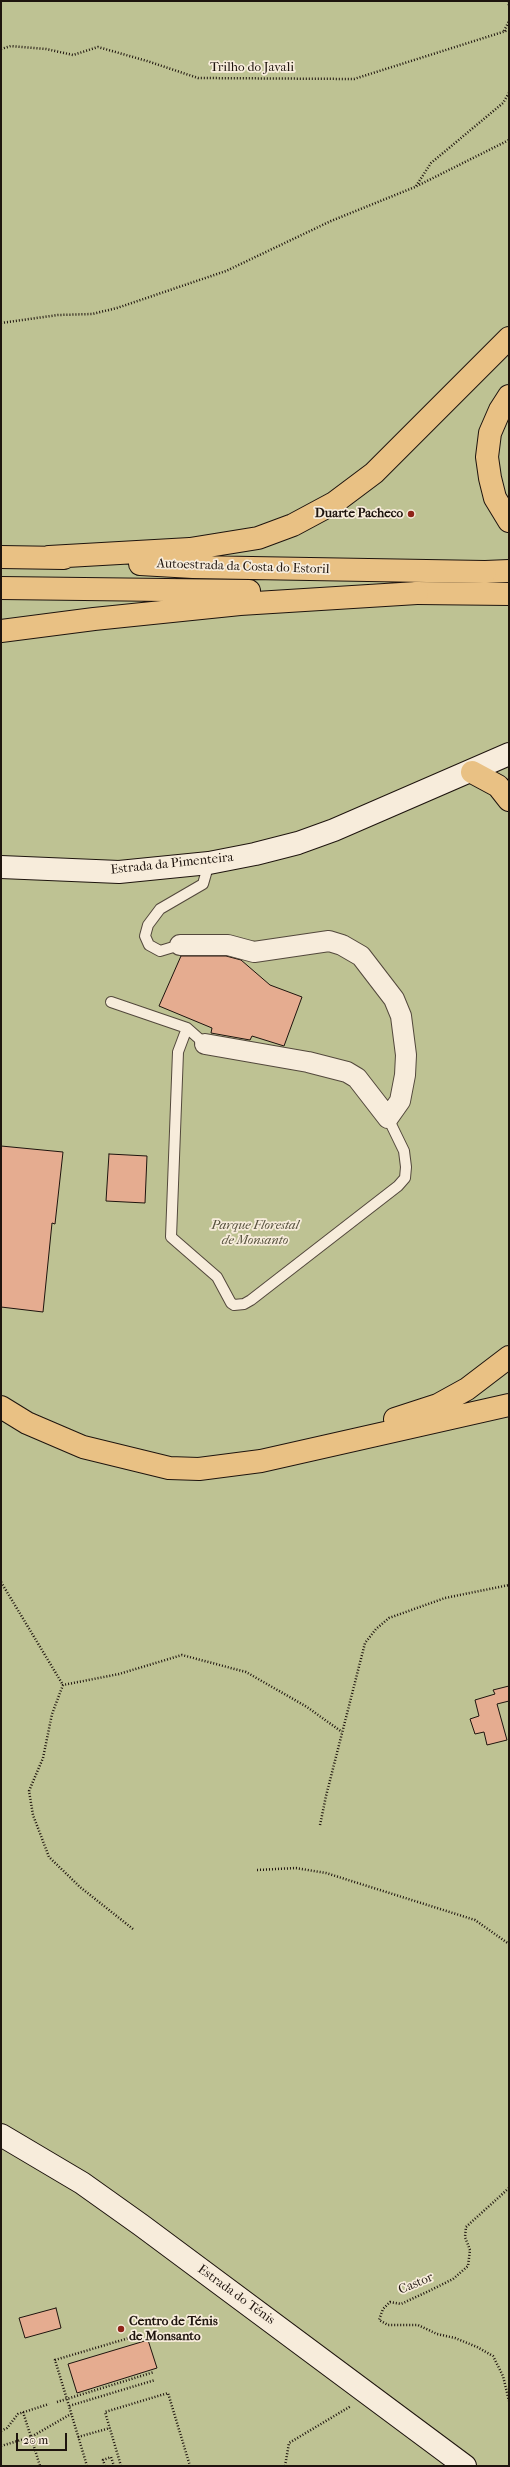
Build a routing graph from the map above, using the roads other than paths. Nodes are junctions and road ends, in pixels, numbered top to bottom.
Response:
1 (509, 338) edge
2 (509, 347) edge
3 (467, 379) junction
4 (509, 396) edge
5 (509, 521) edge
6 (1, 557) edge
7 (49, 557) junction
8 (509, 571) edge
9 (1, 588) edge
10 (417, 593) junction
11 (509, 594) edge
12 (1, 631) edge
13 (509, 754) edge
14 (472, 772) junction
15 (509, 800) edge
16 (209, 863) junction
17 (1, 867) edge
18 (180, 945) joint
19 (111, 1002) dead end
20 (187, 1028) junction
21 (205, 1044) joint
22 (388, 1118) junction
23 (509, 1357) edge
24 (509, 1405) edge
25 (1, 1407) edge
26 (140, 1460) junction
27 (1, 2135) edge
28 (465, 2466) edge

1 - 3 highway
2 - 3 highway
3 - 7 highway
4 - 5 highway
6 - 7 highway, Autoestrada da Costa do Estoril
7 - 8 highway, Autoestrada da Costa do Estoril
9 - 10 highway, Autoestrada da Costa do Estoril
10 - 11 highway
10 - 12 highway
13 - 14 main road, Estrada da Pimenteira
14 - 15 highway
14 - 16 main road, Estrada da Pimenteira
16 - 17 main road, Estrada da Pimenteira
16 - 18 lane
18 - 22 street
19 - 20 lane
20 - 21 lane
20 - 22 lane
21 - 22 street
23 - 26 highway
24 - 26 highway
25 - 26 highway
27 - 28 main road, Estrada do Ténis

